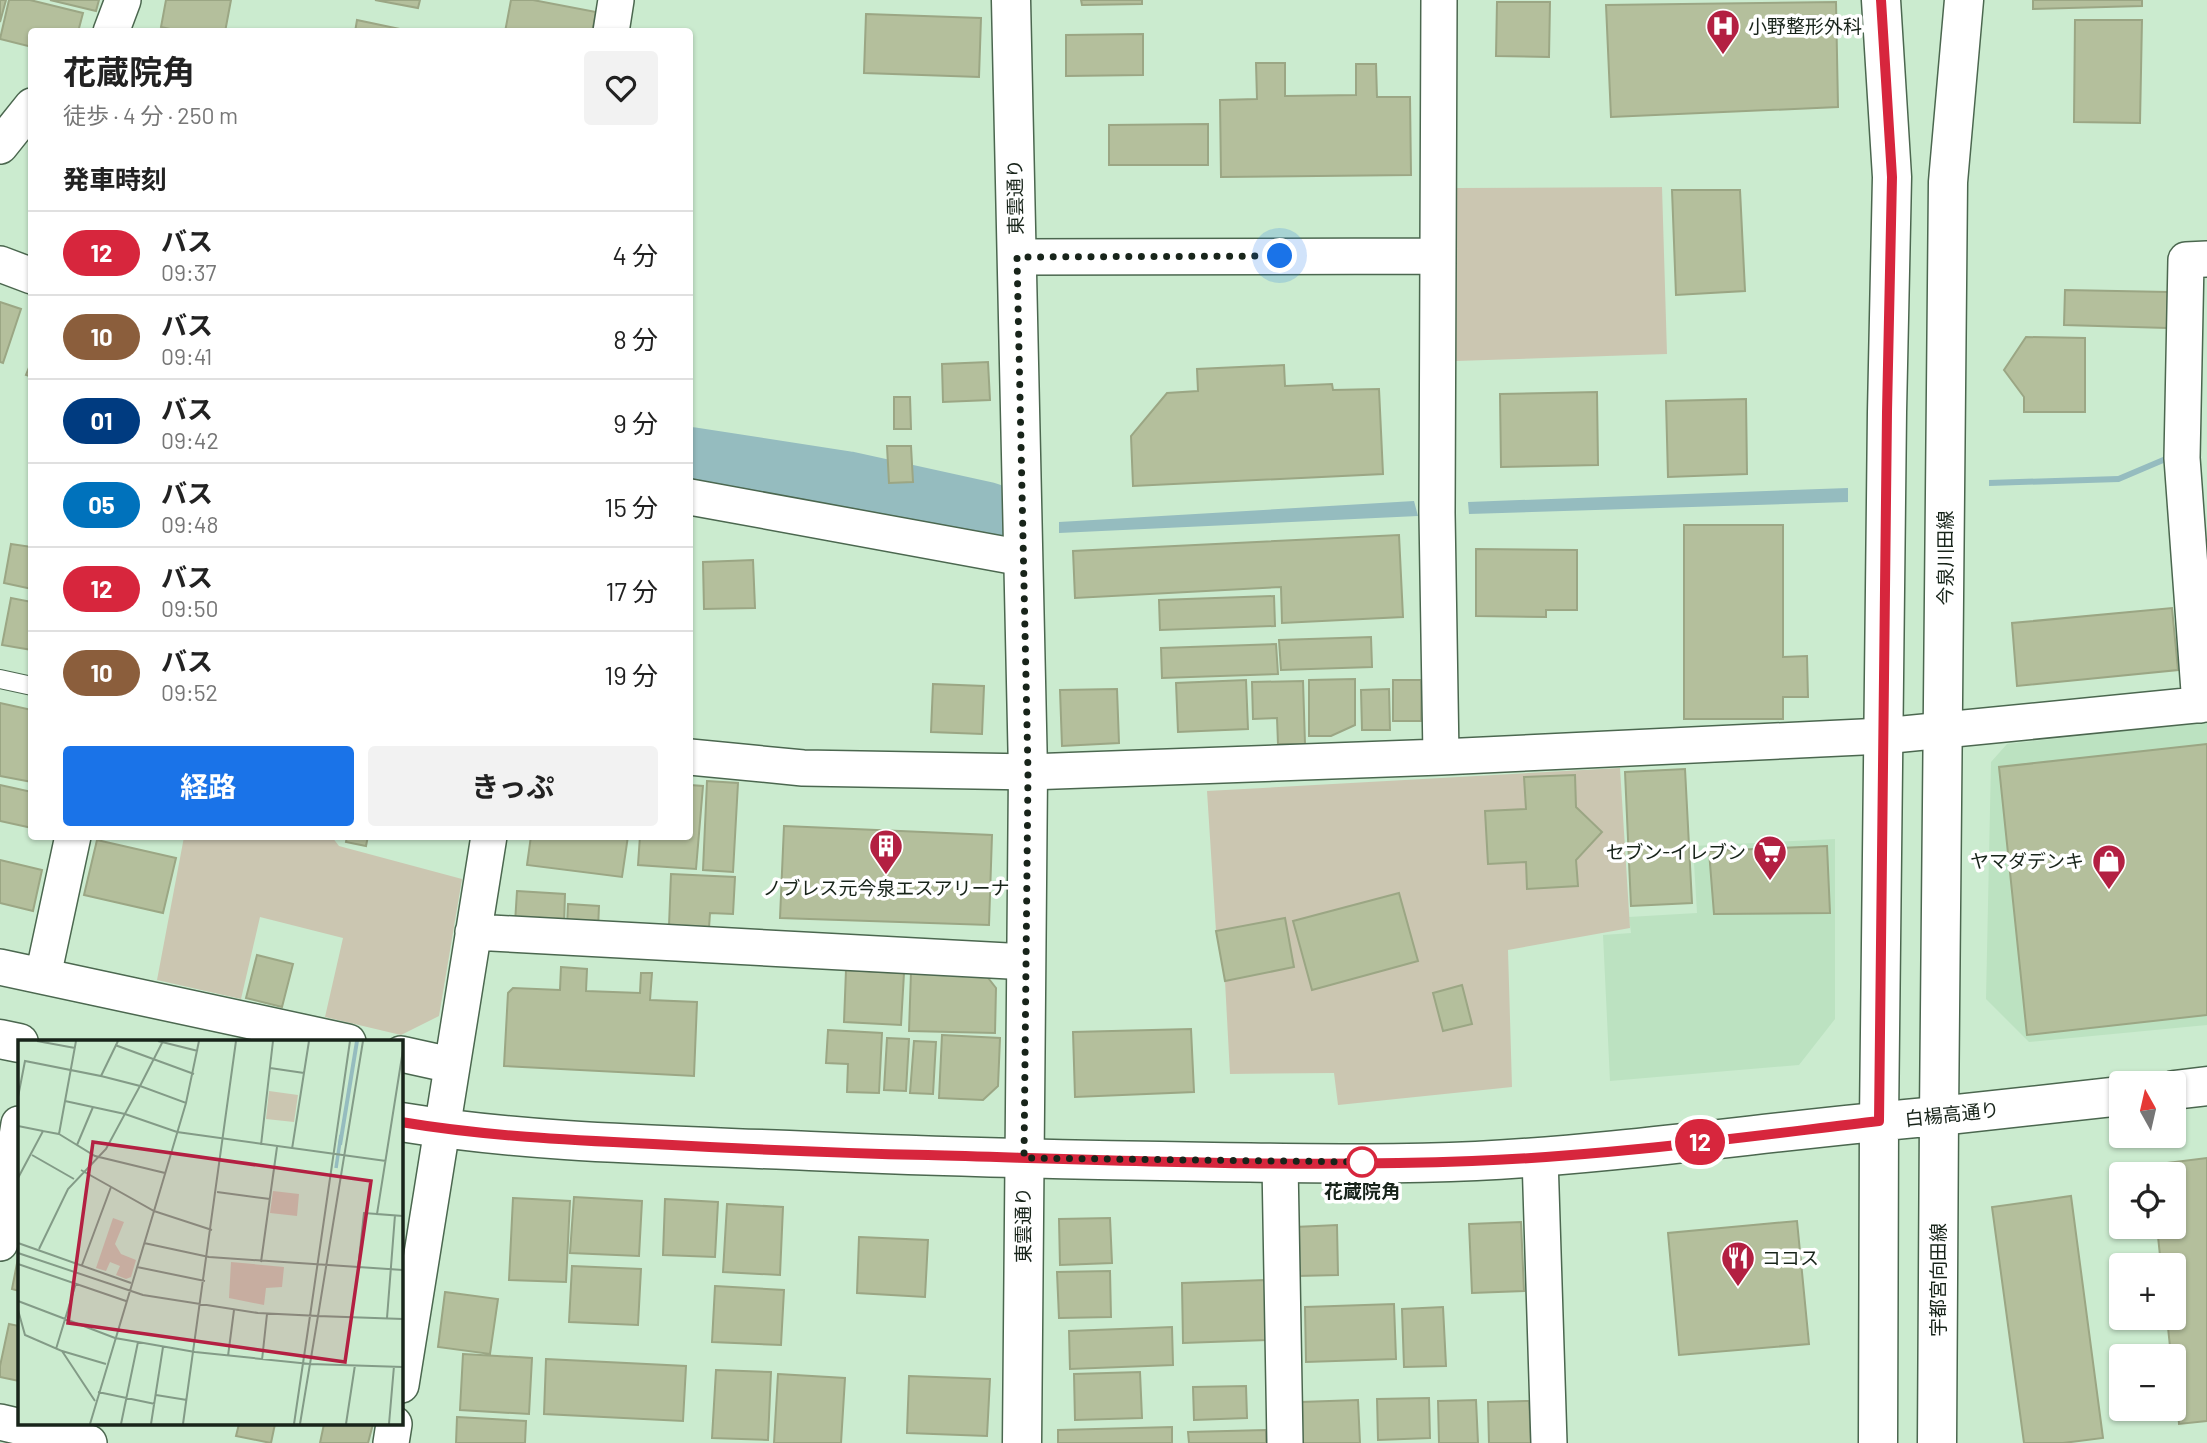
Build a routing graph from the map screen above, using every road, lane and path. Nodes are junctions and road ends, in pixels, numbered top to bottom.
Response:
1 (123, 0) edge
2 (615, 0) edge
3 (1011, 0) edge
4 (1439, 0) edge
5 (1881, 0) edge
6 (1964, 0) edge
7 (112, 28) edge
8 (612, 28) edge
9 (22, 106) edge
10 (0, 146) edge
11 (1438, 256) junction
12 (1017, 257) junction
13 (2207, 259) edge
14 (0, 264) edge
15 (28, 274) edge
16 (693, 498) edge
17 (1023, 558) junction
18 (0, 679) edge
19 (28, 686) edge
20 (2203, 705) edge
21 (1944, 731) junction
22 (1883, 736) junction
23 (693, 757) edge
24 (1441, 757) junction
25 (1028, 772) junction
26 (72, 840) edge
27 (488, 840) edge
28 (473, 932) junction
29 (1026, 962) junction
30 (0, 967) edge
31 (43, 976) junction
32 (0, 1039) edge
33 (339, 1040) edge
34 (18, 1043) edge
35 (402, 1054) edge
36 (451, 1065) junction
37 (2207, 1086) edge
38 (2186, 1089) edge
39 (2109, 1097) edge
40 (1939, 1116) junction
41 (0, 1118) edge
42 (1879, 1121) junction
43 (402, 1122) edge
44 (18, 1123) edge
45 (18, 1129) edge
46 (442, 1129) junction
47 (1540, 1157) junction
48 (1024, 1158) junction
49 (1280, 1163) junction
50 (415, 1205) edge
51 (0, 1243) edge
52 (402, 1372) edge
53 (0, 1422) edge
54 (89, 1443) edge
55 (1023, 1443) edge
56 (1285, 1443) edge
57 (1549, 1443) edge
58 (1878, 1443) edge
59 (1937, 1443) edge

1 - 7 street
2 - 8 street
3 - 12 street, 東雲通り
4 - 11 street
5 - 22 street
6 - 21 street, 今泉川田線
9 - 10 street
11 - 12 street
11 - 24 street
12 - 17 street, 東雲通り
13 - 20 street
14 - 15 street
16 - 17 street
17 - 25 street, 東雲通り
18 - 19 lane
20 - 21 street
21 - 22 street
21 - 40 street, 今泉川田線
22 - 24 street
22 - 42 street
23 - 25 street
24 - 25 street
25 - 29 street, 東雲通り
26 - 31 street
27 - 28 street
28 - 29 street
28 - 36 street
29 - 48 street, 東雲通り
30 - 31 street
31 - 33 street
32 - 34 street
35 - 36 street
36 - 46 street
37 - 38 street
39 - 40 street, 白楊高通り
40 - 42 street, 白楊高通り
40 - 59 street, 宇都宮向田線
41 - 44 street
42 - 47 street, 白楊高通り
42 - 58 street
43 - 46 street, 白楊高通り
45 - 51 street
46 - 48 street, 白楊高通り
46 - 50 street
47 - 49 street, 白楊高通り
47 - 57 street
48 - 49 street, 白楊高通り
48 - 55 street, 東雲通り
49 - 56 street
50 - 52 street
53 - 54 street

